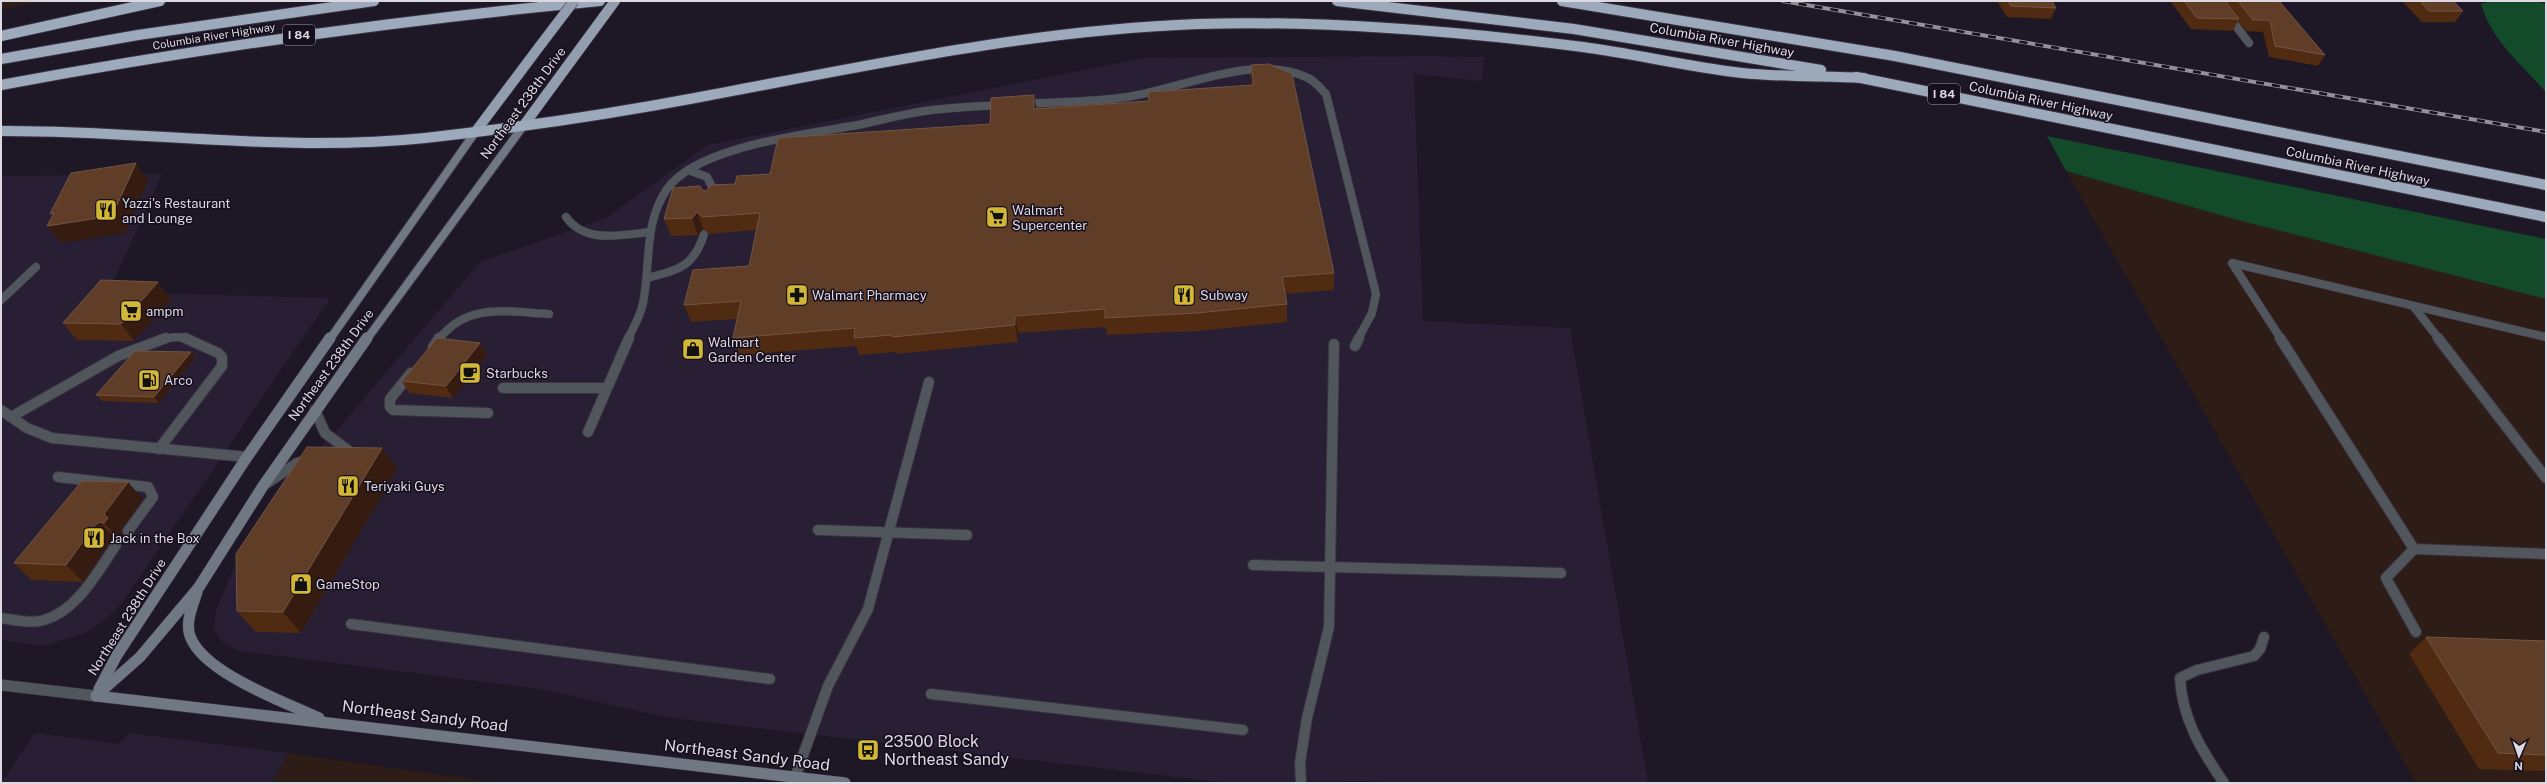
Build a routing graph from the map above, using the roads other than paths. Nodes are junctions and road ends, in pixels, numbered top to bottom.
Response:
1 (160, 1) edge
2 (374, 1) edge
3 (574, 1) edge
4 (600, 1) edge
5 (615, 1) edge
6 (1337, 1) edge
7 (1562, 1) edge
8 (1612, 1) edge
9 (2217, 1) edge
10 (1650, 15) junction
11 (1, 36) edge
12 (2250, 43) dead end
13 (1, 59) edge
14 (1864, 78) junction
15 (1, 84) edge
16 (524, 125) junction
17 (1, 131) edge
18 (476, 131) junction
19 (688, 170) junction
20 (2546, 185) edge
21 (711, 203) edge
22 (566, 217) dead end
23 (2546, 217) edge
24 (650, 232) junction
25 (704, 234) edge
26 (36, 266) dead end
27 (647, 278) junction
28 (1, 300) edge
29 (2414, 307) junction
30 (549, 314) dead end
31 (2546, 337) edge
32 (1334, 344) dead end
33 (1355, 346) dead end
34 (428, 352) edge
35 (419, 364) edge
36 (929, 382) dead end
37 (503, 388) dead end
38 (607, 388) junction
39 (1, 410) edge
40 (315, 410) junction
41 (488, 413) dead end
42 (11, 417) junction
43 (588, 432) dead end
44 (159, 448) junction
45 (334, 454) edge
46 (247, 457) junction
47 (319, 458) edge
48 (58, 477) dead end
49 (2546, 478) edge
50 (263, 486) junction
51 (818, 530) dead end
52 (128, 531) dead end
53 (890, 533) junction
54 (967, 535) dead end
55 (116, 545) dead end
56 (2414, 549) junction
57 (2546, 554) edge
58 (1253, 565) dead end
59 (1331, 566) junction
60 (1561, 573) dead end
61 (199, 587) junction
62 (1, 618) edge
63 (351, 624) dead end
64 (2416, 632) dead end
65 (2264, 637) dead end
66 (770, 679) dead end
67 (1, 685) edge
68 (931, 694) dead end
69 (96, 696) junction
70 (326, 721) junction
71 (1243, 730) dead end
72 (794, 780) edge
73 (845, 783) edge
74 (1301, 783) edge
75 (2224, 783) edge

1 - 11 highway
2 - 13 highway, Columbia River Highway / I 84
3 - 18 highway, Northeast 238th Drive, bridge
4 - 15 highway, Columbia River Highway / I 84
5 - 16 highway, Northeast 238th Drive
6 - 14 highway, Columbia River Highway / I 84
7 - 10 highway, Columbia River Highway / I 84
8 - 10 highway
9 - 12 lane
10 - 20 highway, Columbia River Highway / I 84
14 - 16 highway
14 - 23 highway, Columbia River Highway / I 84
16 - 18 highway
16 - 40 main road, Northeast 238th Drive
17 - 18 highway
18 - 46 main road, Northeast 238th Drive
19 - 21 lane
19 - 24 lane
19 - 33 lane
22 - 24 lane
24 - 27 lane
25 - 27 lane
26 - 28 lane
27 - 38 lane
29 - 31 lane
29 - 49 lane
29 - 56 lane
30 - 34 lane
32 - 59 lane
35 - 41 lane
36 - 53 lane
37 - 38 lane
38 - 43 lane
39 - 42 lane
40 - 45 lane
40 - 50 main road, Northeast 238th Drive
42 - 44 lane
42 - 44 lane
44 - 46 lane
46 - 69 main road, Northeast 238th Drive
47 - 50 lane
48 - 52 lane
50 - 61 main road, Northeast 238th Drive
51 - 53 lane
53 - 54 lane
53 - 72 lane
55 - 62 lane
56 - 57 lane
56 - 64 lane
58 - 59 lane
59 - 60 lane
59 - 74 lane
61 - 69 main road, Northeast 238th Drive
61 - 70 main road
63 - 66 lane
65 - 75 lane
67 - 69 street, Northeast Sandy Road
68 - 71 lane
69 - 70 main road, Northeast Sandy Road
70 - 72 main road, Northeast Sandy Road
72 - 73 main road, Northeast Sandy Road

